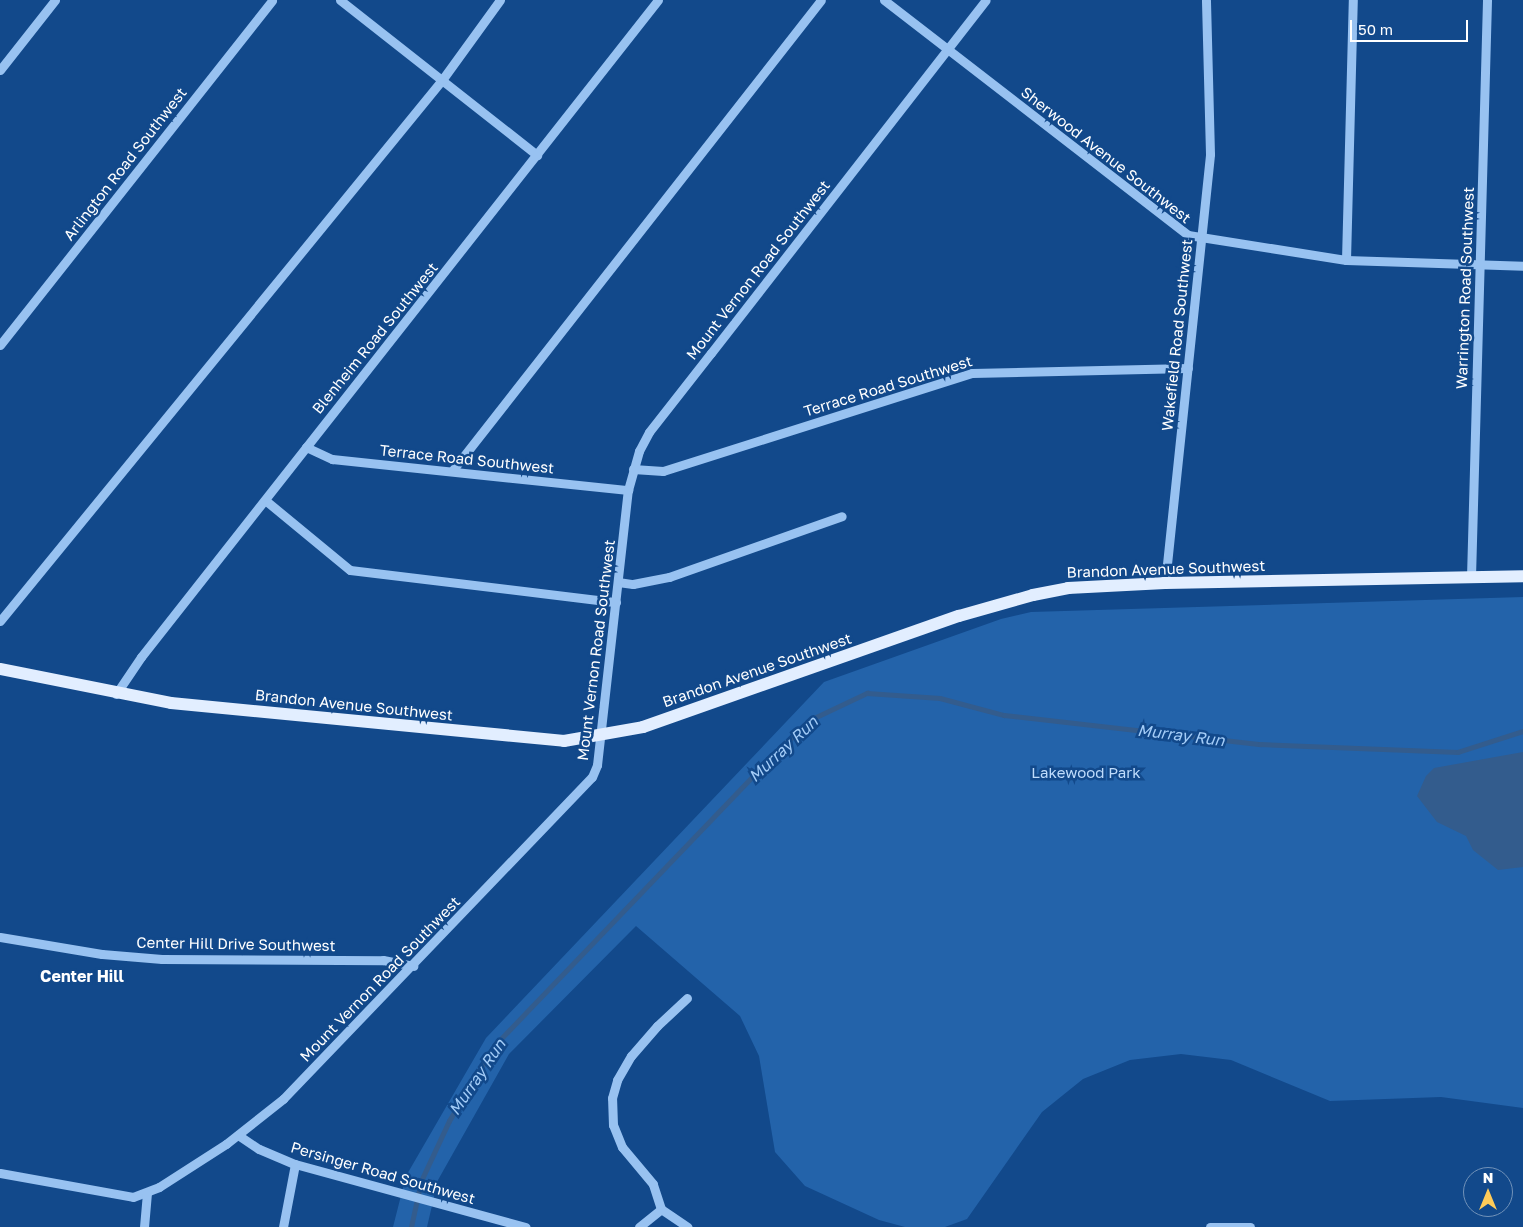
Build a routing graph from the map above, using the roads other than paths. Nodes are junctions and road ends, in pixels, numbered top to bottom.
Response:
1 (55, 0) edge
2 (272, 0) edge
3 (340, 0) edge
4 (500, 0) edge
5 (658, 0) edge
6 (822, 0) edge
7 (884, 0) edge
8 (986, 0) edge
9 (1206, 0) edge
10 (1353, 0) edge
11 (1487, 0) edge
12 (948, 50) junction
13 (0, 70) edge
14 (442, 80) junction
15 (537, 155) junction
16 (1201, 239) junction
17 (1346, 260) junction
18 (1480, 265) junction
19 (1523, 266) edge
20 (0, 345) edge
21 (1188, 368) junction
22 (306, 447) junction
23 (633, 469) junction
24 (452, 471) junction
25 (628, 490) junction
26 (264, 500) junction
27 (842, 516) dead end
28 (1523, 576) edge
29 (1471, 577) junction
30 (618, 582) junction
31 (1165, 583) junction
32 (616, 602) junction
33 (0, 621) edge
34 (0, 669) edge
35 (116, 694) junction
36 (601, 736) junction
37 (0, 937) edge
38 (413, 966) junction
39 (687, 998) dead end
40 (238, 1135) junction
41 (295, 1164) junction
42 (0, 1173) edge
43 (147, 1193) junction
44 (661, 1208) junction
45 (144, 1227) edge
46 (283, 1227) edge
47 (526, 1227) edge
48 (640, 1227) edge
49 (688, 1227) edge
50 (1210, 1227) edge
51 (1250, 1227) edge

1 - 13 street
2 - 20 street, Arlington Road Southwest
3 - 14 street
4 - 14 street
5 - 15 street, Blenheim Road Southwest
6 - 24 street
7 - 12 street, Sherwood Avenue Southwest
8 - 12 street, Mount Vernon Road Southwest
9 - 16 street, Wakefield Road Southwest
10 - 17 street
11 - 18 street, Warrington Road Southwest
12 - 16 street, Sherwood Avenue Southwest
12 - 23 street, Mount Vernon Road Southwest
14 - 15 street
14 - 33 street
15 - 22 street, Blenheim Road Southwest
16 - 17 street, Sherwood Avenue Southwest
16 - 21 street, Wakefield Road Southwest
17 - 18 street, Sherwood Avenue Southwest
18 - 19 street, Sherwood Avenue Southwest
18 - 29 street, Warrington Road Southwest
21 - 23 street, Terrace Road Southwest
21 - 31 street, Wakefield Road Southwest
22 - 24 street, Terrace Road Southwest
22 - 26 street, Blenheim Road Southwest
23 - 25 street, Mount Vernon Road Southwest
24 - 25 street, Terrace Road Southwest
25 - 30 street, Mount Vernon Road Southwest
26 - 32 street
26 - 35 street, Blenheim Road Southwest
27 - 30 street
28 - 29 main road, Brandon Avenue Southwest
29 - 31 main road, Brandon Avenue Southwest
30 - 32 street, Mount Vernon Road Southwest
31 - 36 main road, Brandon Avenue Southwest
32 - 36 street, Mount Vernon Road Southwest
34 - 35 main road, Brandon Avenue Southwest
35 - 36 main road, Brandon Avenue Southwest
36 - 38 street, Mount Vernon Road Southwest
37 - 38 street, Center Hill Drive Southwest
38 - 40 street, Mount Vernon Road Southwest
39 - 44 street
40 - 41 street, Persinger Road Southwest
40 - 43 street, Mount Vernon Road Southwest
41 - 46 street
41 - 47 street, Persinger Road Southwest
42 - 43 street
43 - 45 street
44 - 48 street
44 - 49 street
50 - 51 street

